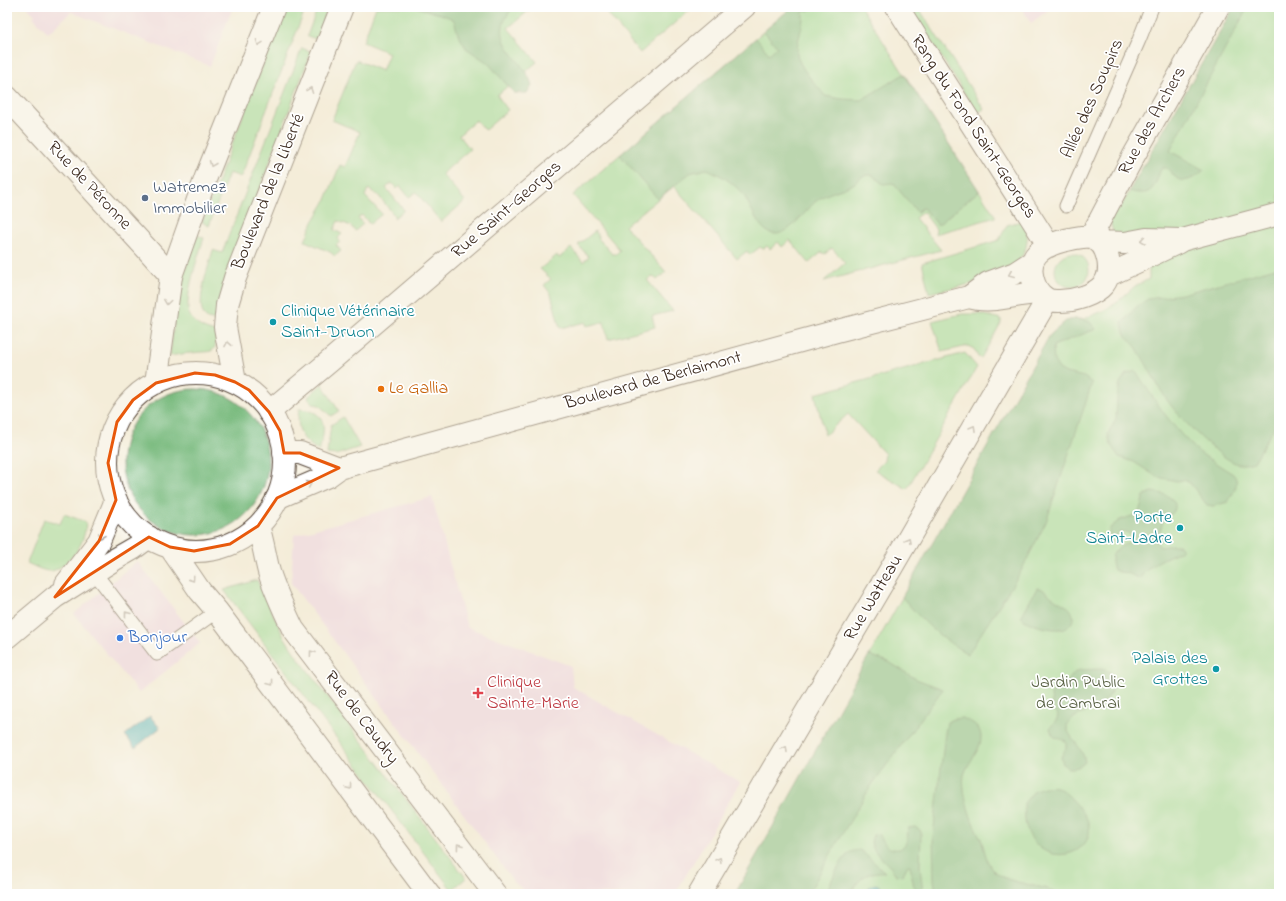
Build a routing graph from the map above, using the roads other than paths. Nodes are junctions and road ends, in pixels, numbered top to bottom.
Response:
1 (274, 7) edge
2 (342, 7) edge
3 (744, 7) edge
4 (897, 7) edge
5 (1152, 7) edge
6 (1218, 7) edge
7 (7, 97) edge
8 (1066, 206) dead end
9 (1279, 214) edge
10 (1095, 240) junction
11 (1182, 240) junction
12 (1049, 246) junction
13 (1032, 262) junction
14 (1109, 275) junction
15 (171, 276) junction
16 (1043, 296) junction
17 (969, 297) junction
18 (235, 382) junction
19 (156, 383) junction
20 (269, 412) junction
21 (284, 453) junction
22 (339, 468) junction
23 (278, 498) junction
24 (116, 500) junction
25 (258, 526) junction
26 (149, 537) junction
27 (170, 547) junction
28 (94, 572) junction
29 (55, 597) junction
30 (216, 610) junction
31 (7, 637) edge
32 (429, 894) edge
33 (495, 894) edge
34 (699, 894) edge

1 -> 15 street
18 -> 2 street, Boulevard de la Liberté
3 - 20 street, Rue Saint-Georges
4 - 12 street, Rang du Fond Saint-Georges
5 - 8 lane, Allée des Soupirs
6 - 10 street, Rue des Archers
7 - 15 street, Rue de Péronne
9 - 11 street
11 -> 10 street
10 - 12 street
10 - 14 street
11 - 14 street
12 - 13 street
13 - 16 street
13 -> 17 street, Boulevard de Berlaimont
14 - 16 street
15 -> 19 street
16 - 17 street, Boulevard de Berlaimont
34 -> 16 street, Rue Watteau
17 - 22 street, Boulevard de Berlaimont
18 - 19 street
18 - 20 street
19 - 24 street
20 - 21 street
21 - 22 street
21 - 23 street
23 -> 22 street, Boulevard de Berlaimont
23 - 25 street
24 - 26 street
24 -> 29 street
25 - 27 street
33 -> 25 street, Rue de Caudry
26 - 27 street
26 - 28 street
27 -> 30 street
28 - 29 street
30 -> 28 lane
29 - 31 street
30 -> 32 street

